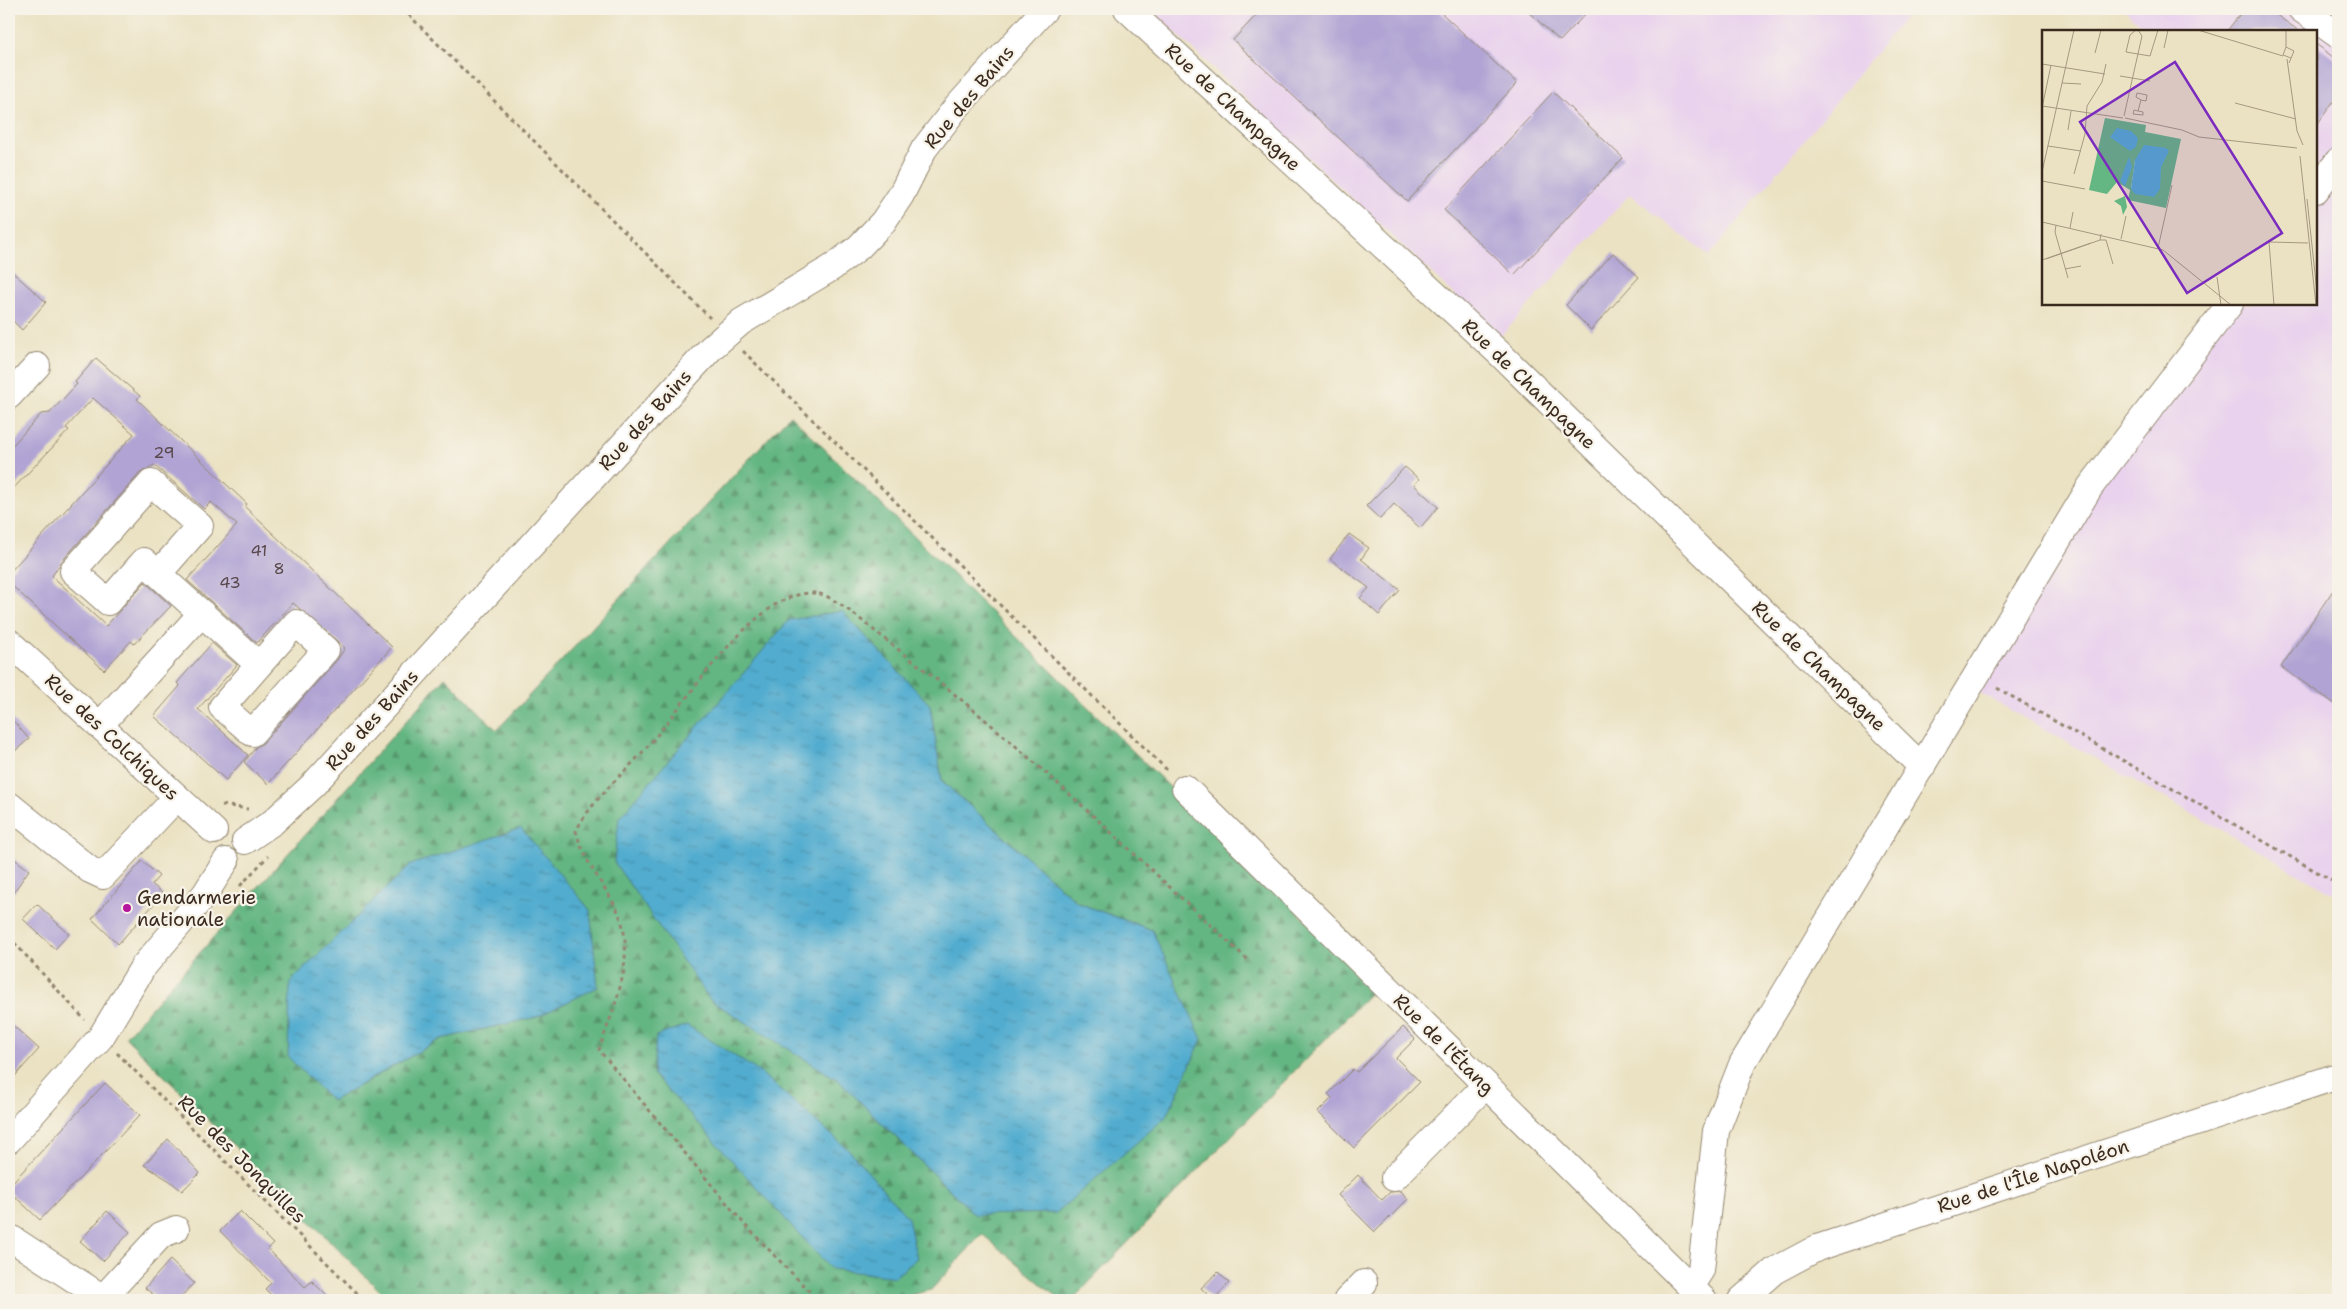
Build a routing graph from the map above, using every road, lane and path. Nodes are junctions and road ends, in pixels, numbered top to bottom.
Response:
1 (403, 9) edge
2 (1045, 9) edge
3 (1127, 9) edge
4 (2302, 9) edge
5 (2338, 35) edge
6 (2338, 161) edge
7 (2317, 189) edge
8 (2229, 305) edge
9 (726, 335) junction
10 (37, 366) dead end
11 (9, 396) edge
12 (158, 574) junction
13 (202, 613) junction
14 (9, 642) edge
15 (259, 664) dead end
16 (1976, 677) junction
17 (100, 725) junction
18 (1922, 767) junction
19 (1185, 788) joint
20 (177, 797) junction
21 (9, 805) edge
22 (219, 805) dead end
23 (273, 822) junction
24 (214, 831) junction
25 (246, 841) junction
26 (226, 861) junction
27 (2338, 884) edge
28 (9, 936) edge
29 (1249, 961) dead end
30 (101, 1037) junction
31 (2338, 1076) edge
32 (1486, 1085) junction
33 (9, 1140) edge
34 (1394, 1178) dead end
35 (176, 1229) dead end
36 (9, 1237) edge
37 (1697, 1294) edge
38 (104, 1299) edge
39 (364, 1300) edge
40 (823, 1300) edge
41 (1741, 1300) edge

1 - 9 path
2 - 9 street, Rue des Bains
3 - 18 street, Rue de Champagne
4 - 5 street
6 - 7 street
8 - 16 street
9 - 19 path
9 - 23 street, Rue des Bains
10 - 11 street
12 - 12 street
12 - 13 street
13 - 15 street
13 - 17 street
14 - 17 street, Rue des Colchiques
16 - 18 street
16 - 27 path
17 - 20 street, Rue des Colchiques
18 - 37 street
19 - 32 street, Rue de l'Étang
20 - 21 street
20 - 24 street, Rue des Colchiques
22 - 23 path
23 - 25 street, Rue des Bains
24 - 25 street
24 - 26 street
25 - 26 street
26 - 30 street
28 - 30 path, Rue des Jonquilles
29 - 40 path
30 - 33 street
30 - 39 path, Rue des Jonquilles
31 - 41 street, Rue de l'Île Napoléon
32 - 34 street
32 - 37 street, Rue de l'Étang
35 - 38 street
36 - 38 street

